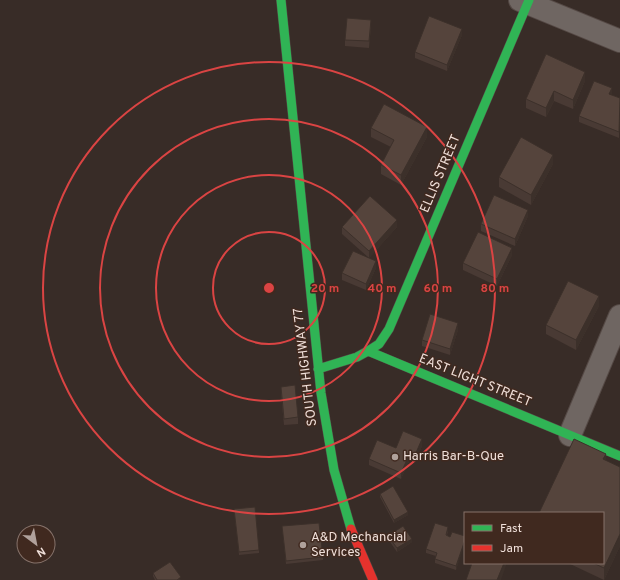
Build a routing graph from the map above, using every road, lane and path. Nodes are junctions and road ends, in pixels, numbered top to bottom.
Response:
1 (281, 0) edge
2 (526, 1) edge
3 (620, 41) edge
4 (620, 316) edge
5 (368, 351) junction
6 (318, 369) junction
7 (570, 435) junction
8 (620, 456) edge
9 (373, 580) edge

1 - 6 street, SOUTH HIGHWAY 77
2 - 3 street
2 - 5 street, ELLIS STREET
4 - 7 street
5 - 6 street
5 - 7 street, EAST LIGHT STREET
6 - 9 street, SOUTH HIGHWAY 77
7 - 8 street, EAST LIGHT STREET

